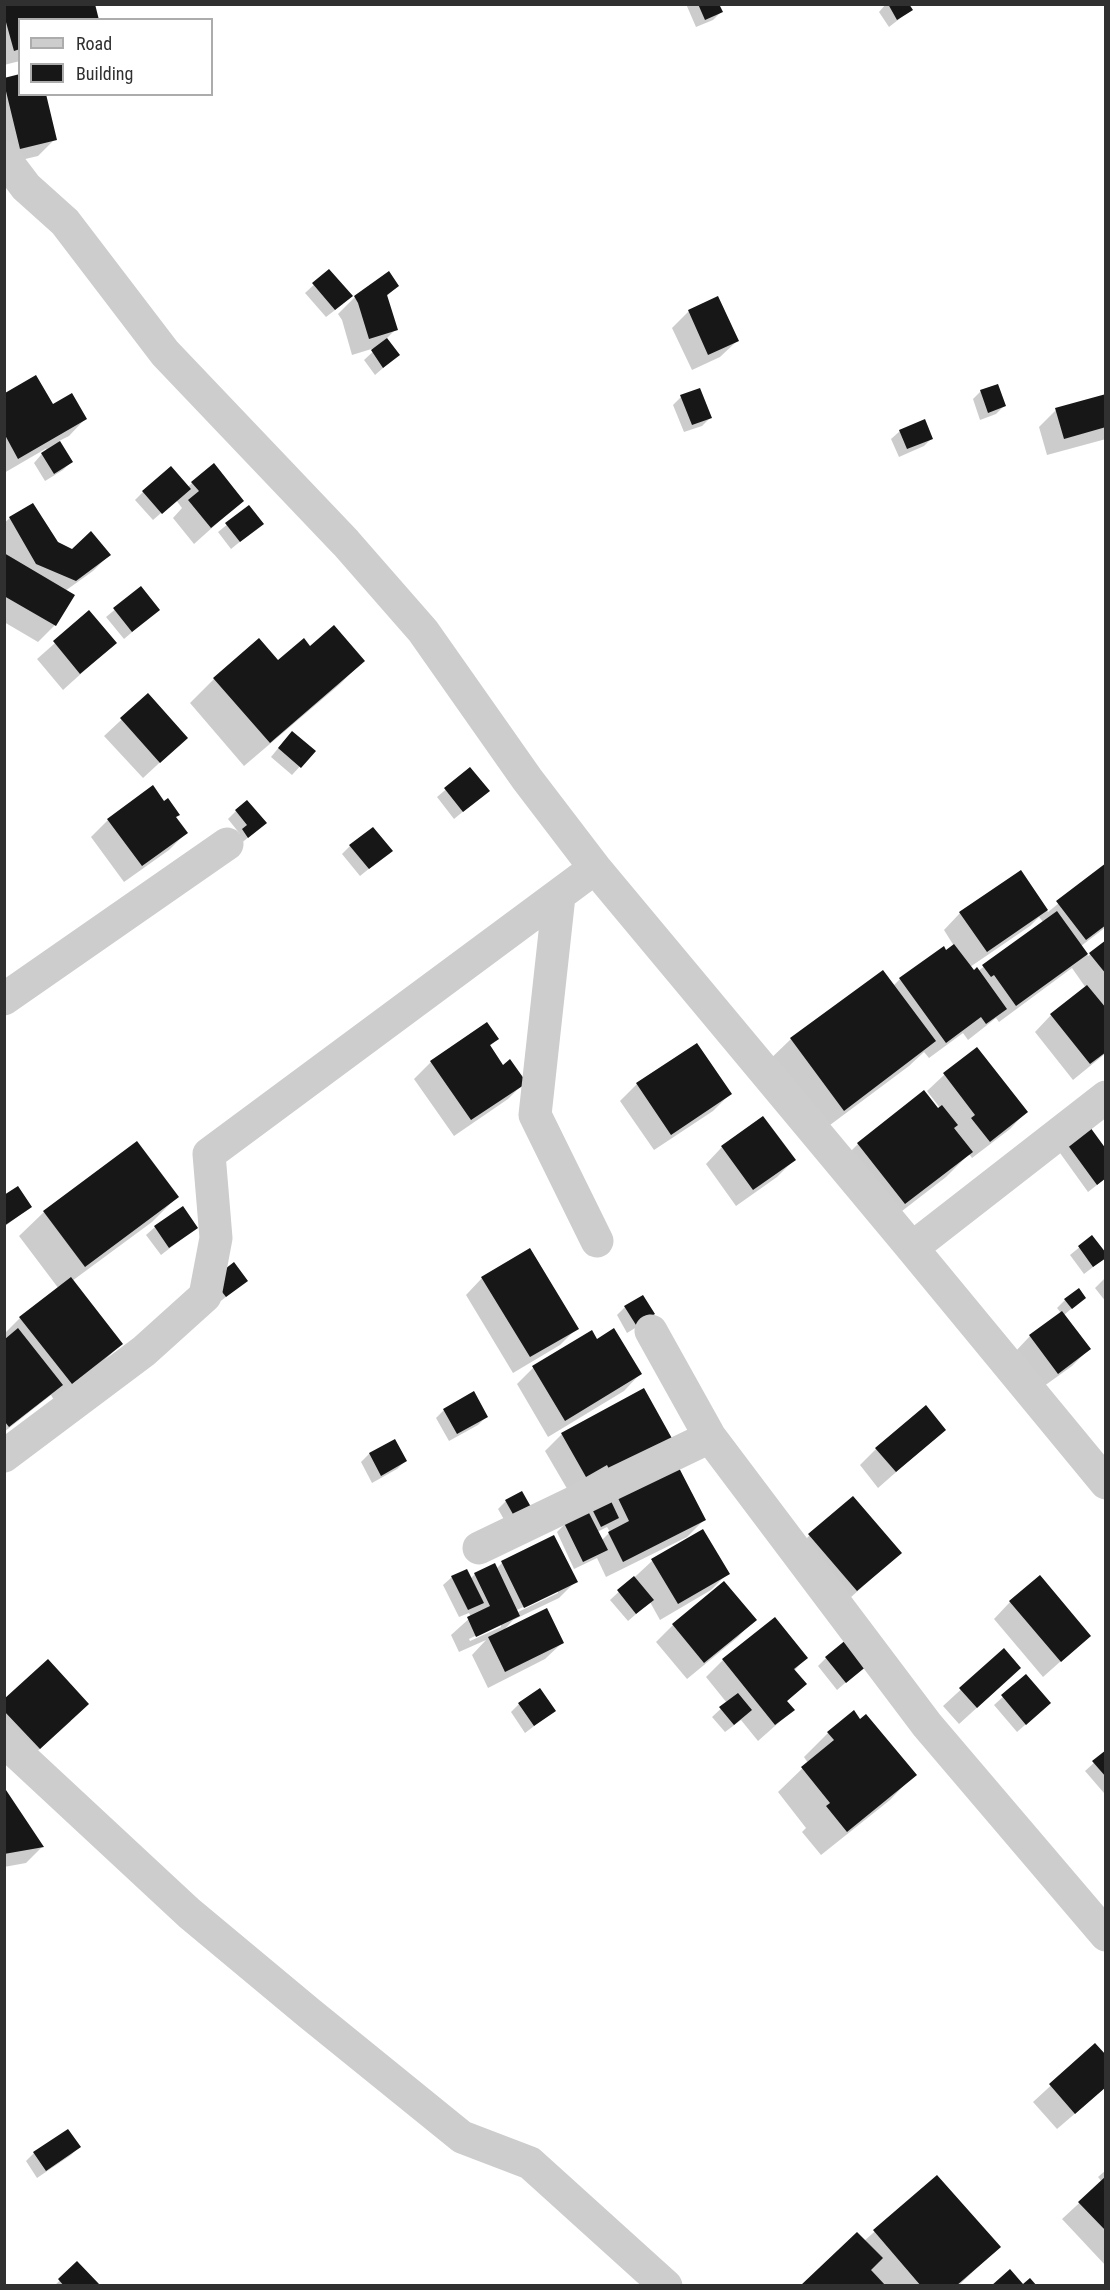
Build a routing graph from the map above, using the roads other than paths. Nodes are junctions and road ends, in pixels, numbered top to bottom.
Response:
1 (4, 159) edge
2 (227, 844) dead end
3 (595, 868) junction
4 (559, 896) junction
5 (4, 999) edge
6 (1106, 1097) edge
7 (597, 1241) dead end
8 (912, 1248) junction
9 (651, 1331) dead end
10 (710, 1437) junction
11 (4, 1456) edge
12 (1106, 1483) edge
13 (479, 1548) dead end
14 (4, 1741) edge
15 (1106, 1935) edge
16 (666, 2286) edge

1 - 3 street
2 - 5 street
3 - 4 street
3 - 8 street
4 - 7 street
4 - 11 street
6 - 8 street
8 - 12 street
9 - 10 street
10 - 13 street
10 - 15 street
14 - 16 street

